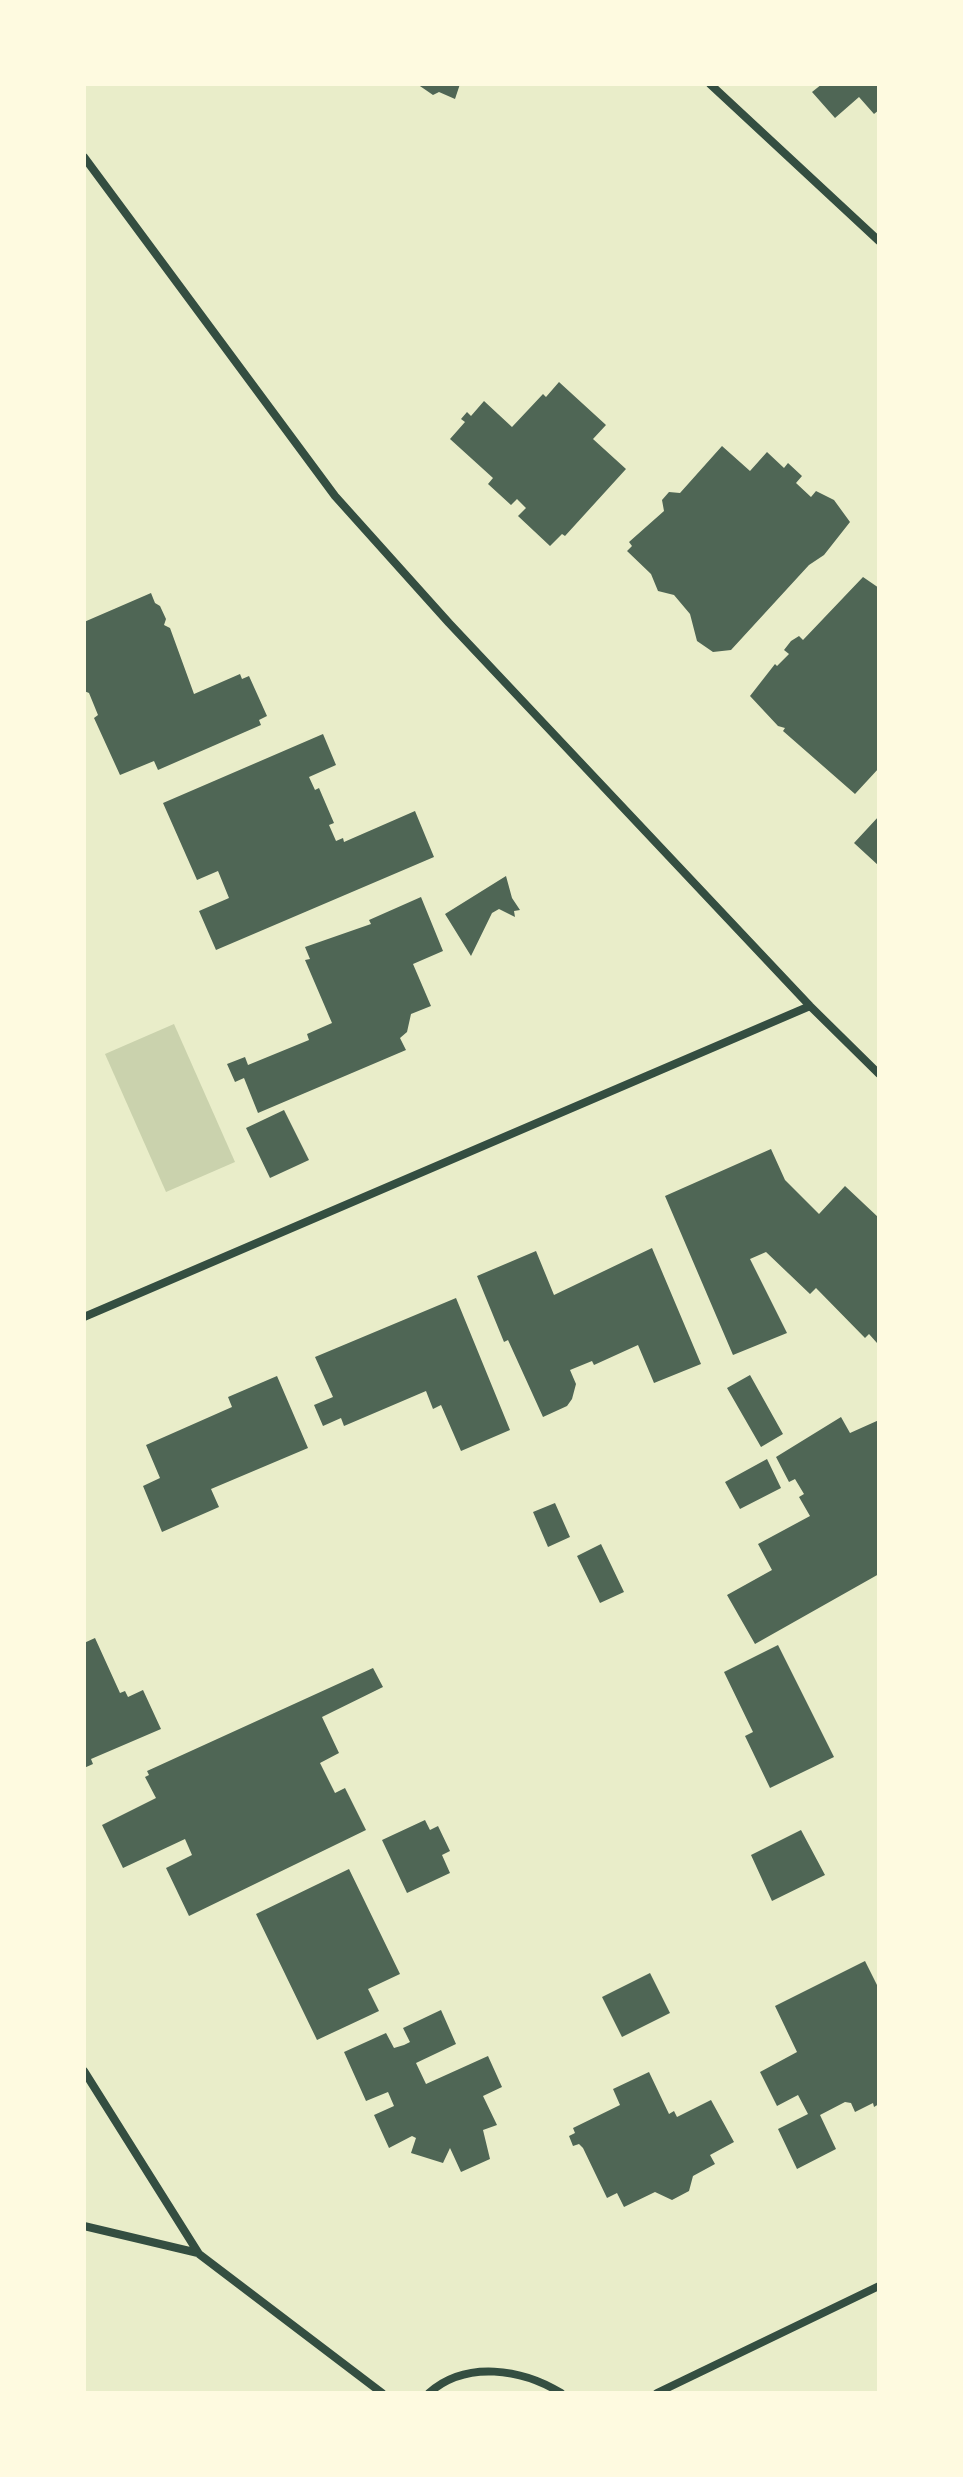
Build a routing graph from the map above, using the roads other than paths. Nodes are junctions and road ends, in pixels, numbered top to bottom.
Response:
1 (710, 84) edge
2 (84, 157) edge
3 (879, 241) edge
4 (810, 1006) junction
5 (879, 1074) edge
6 (84, 1317) edge
7 (84, 2071) edge
8 (84, 2226) edge
9 (199, 2254) junction
10 (879, 2286) edge
11 (382, 2393) edge
12 (429, 2393) edge
13 (561, 2393) edge
14 (657, 2393) edge

1 - 3 street
2 - 4 street
4 - 5 street
4 - 6 street
7 - 9 street
8 - 9 street
9 - 11 street
10 - 14 street
12 - 13 street

